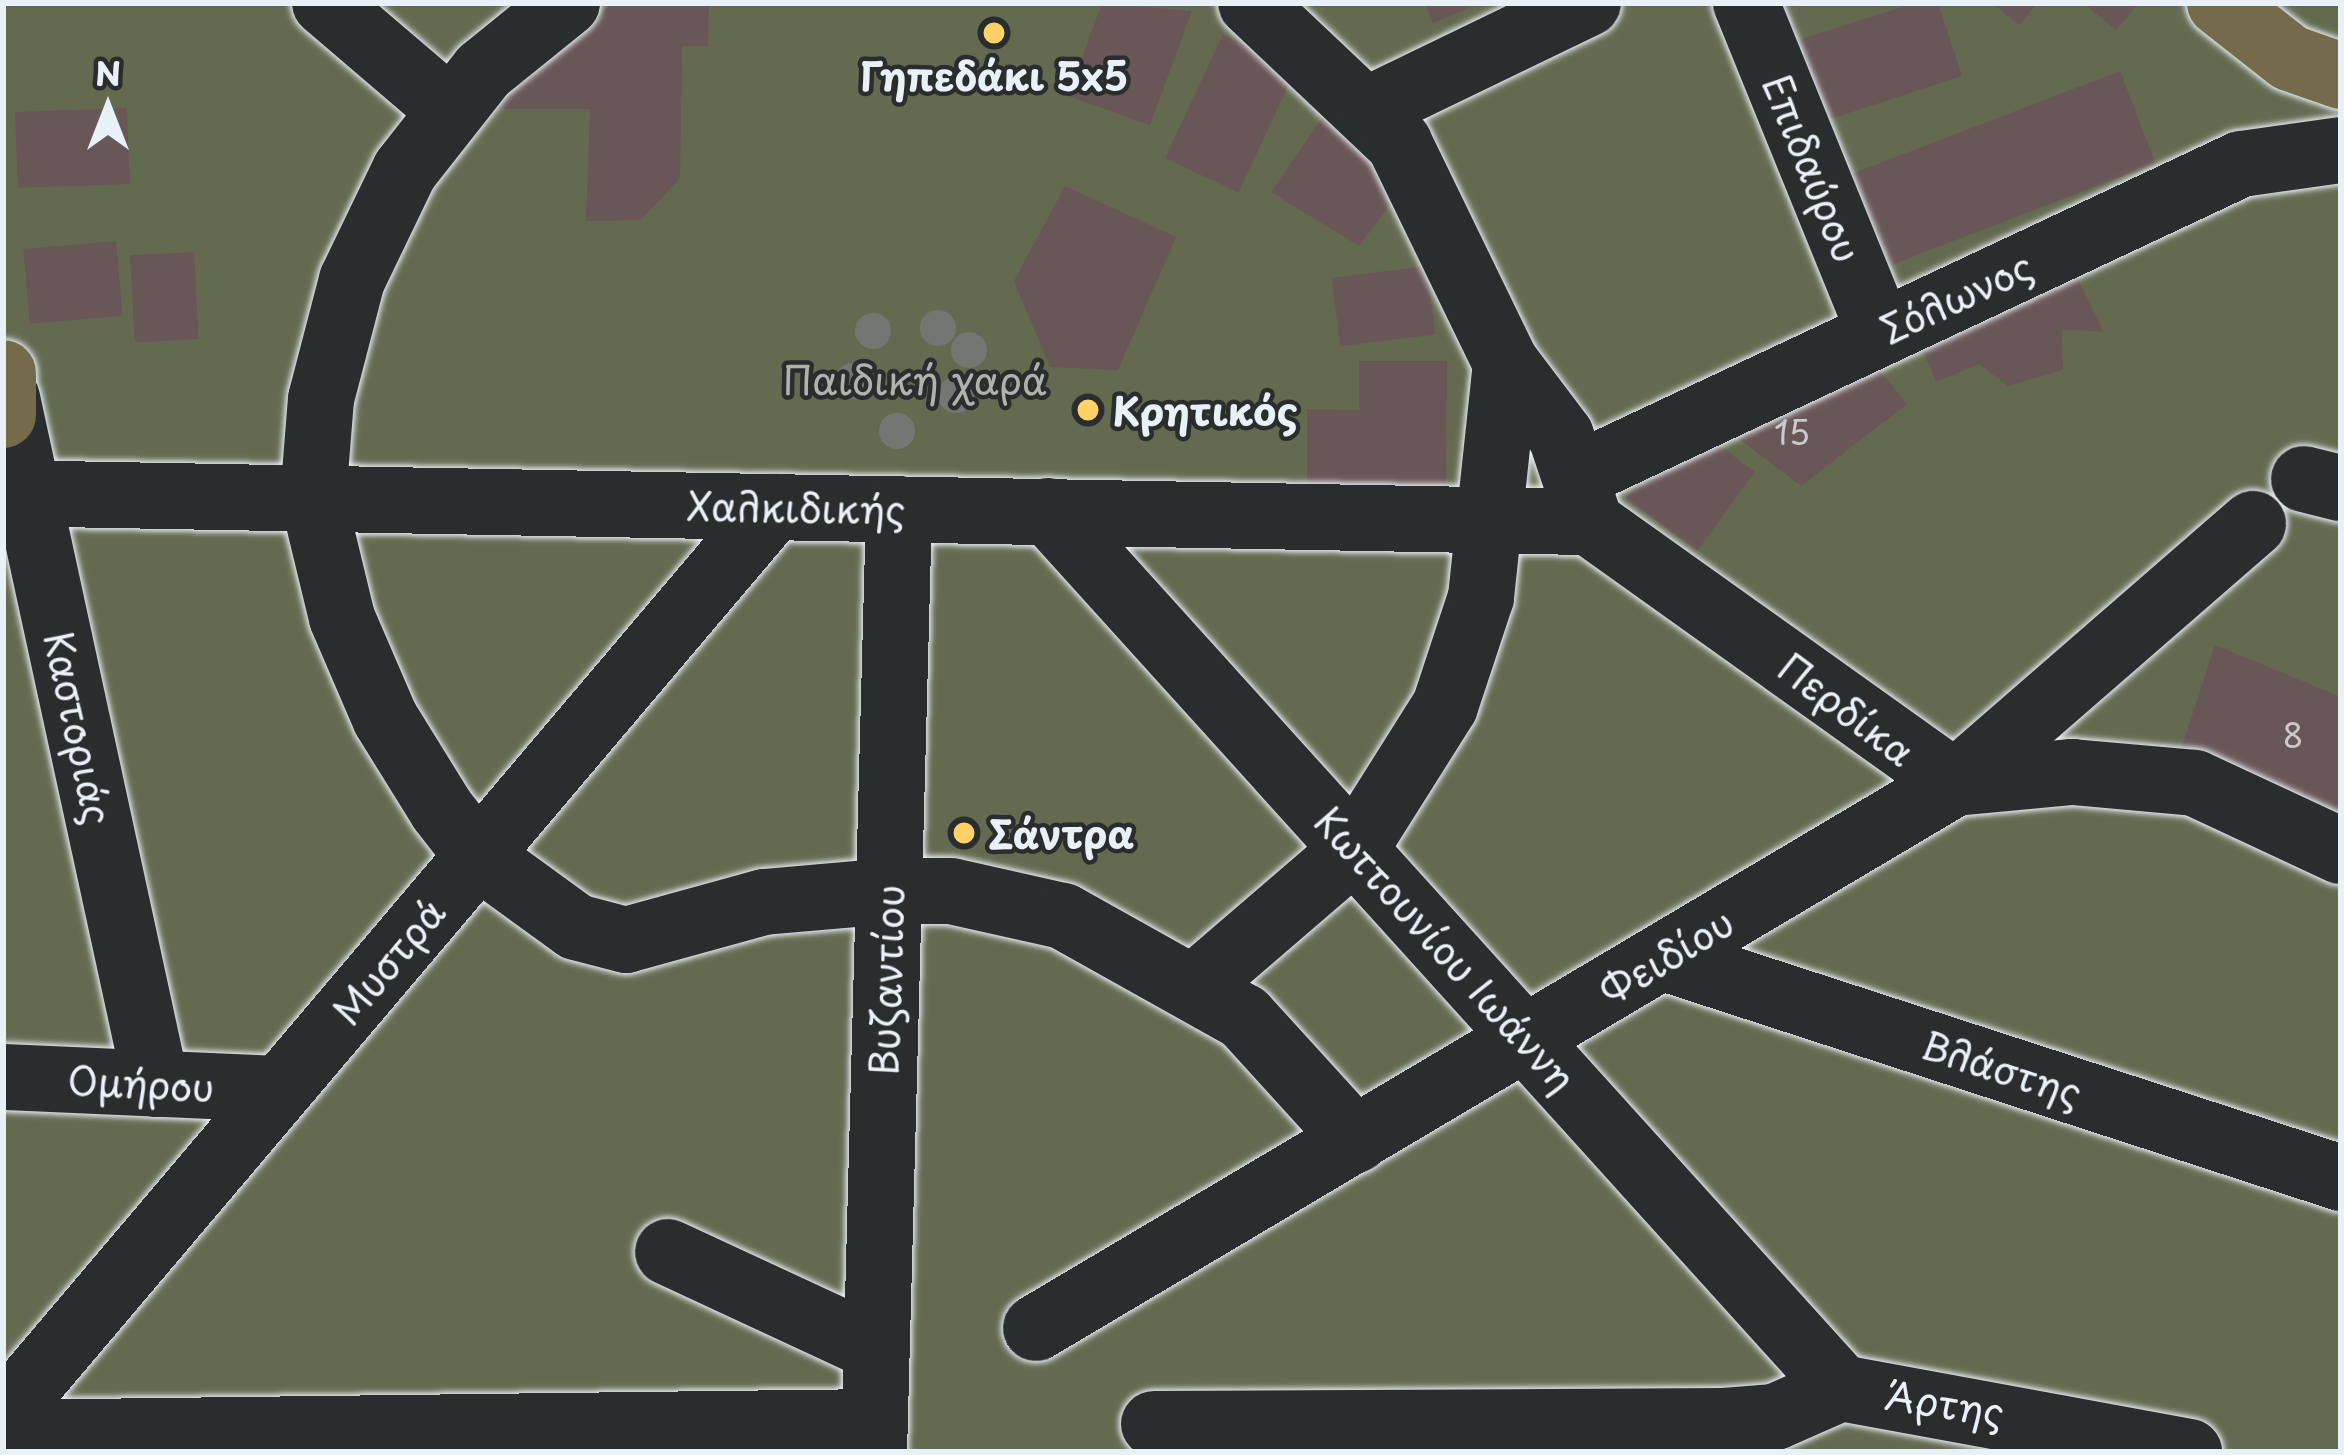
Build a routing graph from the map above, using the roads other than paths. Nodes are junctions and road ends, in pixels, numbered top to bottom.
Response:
1 (325, 3) edge
2 (567, 3) edge
3 (1250, 3) edge
4 (1588, 3) edge
5 (1746, 3) edge
6 (2220, 3) edge
7 (2287, 3) edge
8 (2341, 37) edge
9 (2341, 76) edge
10 (1371, 108) junction
11 (449, 110) junction
12 (2341, 150) edge
13 (1880, 333) junction
14 (1506, 363) junction
15 (4, 395) edge
16 (16, 493) edge
17 (313, 498) junction
18 (1584, 498) junction
19 (774, 507) junction
20 (899, 509) junction
21 (1048, 512) junction
22 (1494, 520) junction
23 (2253, 524) dead end
24 (1955, 783) junction
25 (1355, 849) junction
26 (2341, 850) edge
27 (477, 855) junction
28 (889, 891) junction
29 (1664, 958) junction
30 (1198, 984) junction
31 (1528, 1040) junction
32 (3, 1077) edge
33 (156, 1084) junction
34 (280, 1089) junction
35 (1356, 1140) junction
36 (2341, 1178) edge
37 (668, 1252) dead end
38 (1036, 1328) dead end
39 (877, 1349) junction
40 (1841, 1388) junction
41 (3, 1416) edge
42 (1154, 1424) dead end
43 (3, 1433) edge
44 (874, 1437) edge
45 (1432, 1437) edge
46 (1721, 1437) edge
47 (111, 1442) edge
48 (2189, 1452) edge

1 - 11 street
2 - 11 street
3 - 10 street
4 - 10 street
5 - 13 street, Επιδαύρου
6 - 9 main road
7 - 8 main road
10 - 14 street
11 - 17 street
12 - 13 street, Σόλωνος
13 - 18 street, Σόλωνος
14 - 18 street
14 - 22 street
15 - 16 street, Καστοριάς
16 - 17 street, Χαλκιδικής
16 - 33 street, Καστοριάς
17 - 19 street, Χαλκιδικής
17 - 27 street
18 - 22 street, Χαλκιδικής
18 - 24 street, Περδίκα
19 - 20 street, Χαλκιδικής
19 - 27 street, Μυστρά
20 - 21 street, Χαλκιδικής
20 - 28 street, Βυζαντίου
21 - 22 street, Χαλκιδικής
21 - 25 street, Κωττουνίου Ιωάννη
22 - 25 street
23 - 24 street, Φειδίου
24 - 26 street, Περδίκα
24 - 29 street, Φειδίου
25 - 30 street
25 - 31 street, Κωττουνίου Ιωάννη
27 - 28 street
27 - 34 street, Μυστρά
28 - 30 street
28 - 39 street, Βυζαντίου
29 - 31 street, Φειδίου
29 - 36 street, Βλάστης
30 - 35 street
31 - 35 street, Φειδίου
31 - 40 street, Κωττουνίου Ιωάννη
32 - 33 street, Ομήρου
33 - 34 street, Ομήρου
34 - 41 street, Μυστρά
35 - 38 street, Φειδίου
37 - 39 street
39 - 44 street, Βυζαντίου
40 - 46 street
40 - 48 street, Άρτης
42 - 45 street
43 - 47 street
44 - 47 street
45 - 46 street

